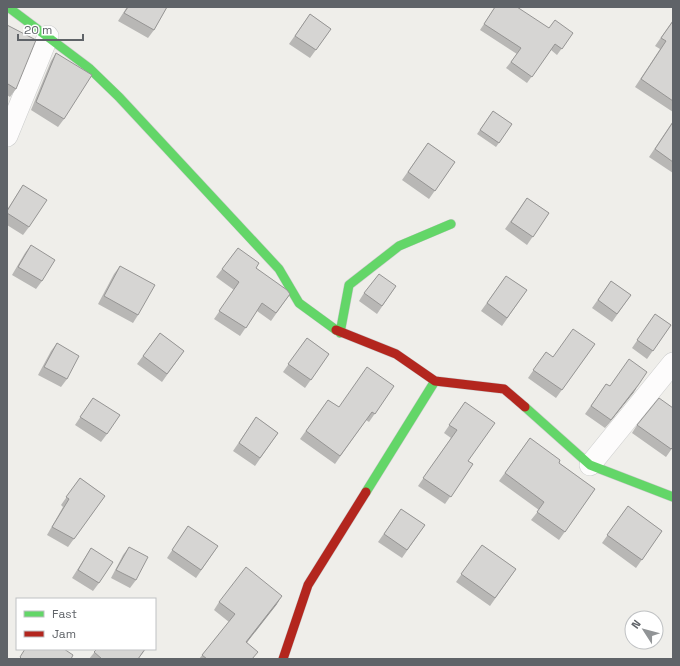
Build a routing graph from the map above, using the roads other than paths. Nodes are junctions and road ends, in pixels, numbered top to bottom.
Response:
1 (8, 7) edge
2 (48, 36) junction
3 (7, 136) edge
4 (450, 224) dead end
5 (340, 333) junction
6 (673, 363) edge
7 (435, 381) junction
8 (590, 466) junction
9 (673, 497) edge
10 (283, 659) edge

1 - 2 street
2 - 3 street
2 - 5 street
4 - 5 street
5 - 7 street
6 - 8 street
7 - 8 street
7 - 10 street
8 - 9 street

